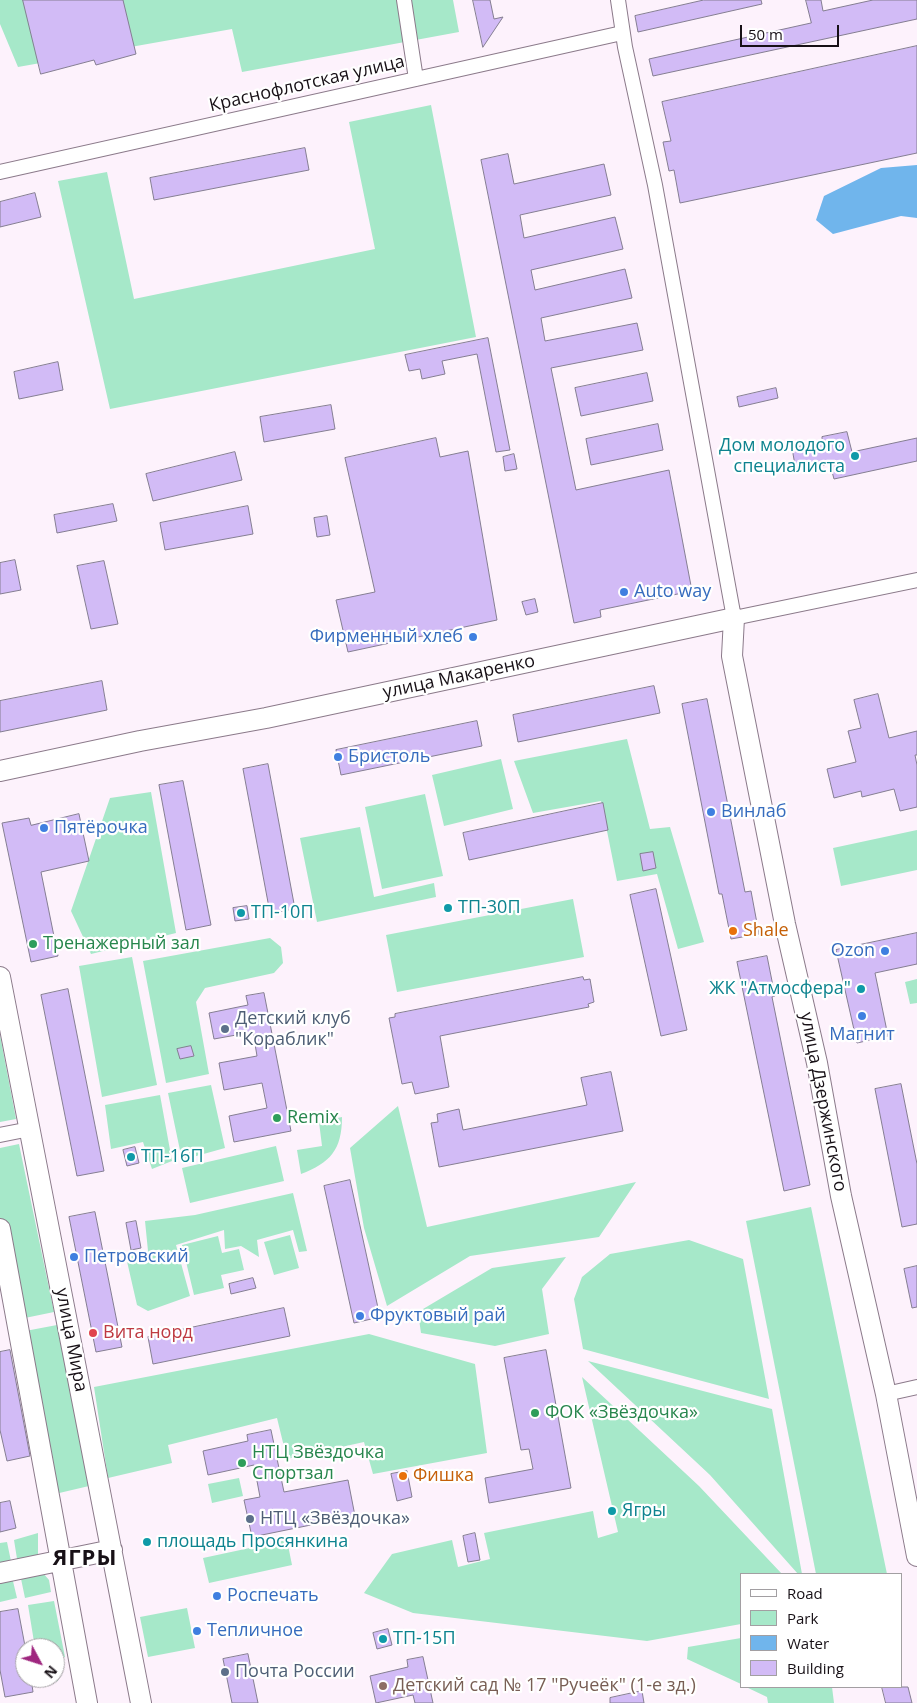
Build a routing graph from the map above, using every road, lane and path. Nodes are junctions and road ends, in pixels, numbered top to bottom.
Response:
1 (404, 0) edge
2 (618, 0) edge
3 (622, 33) junction
4 (416, 79) junction
5 (0, 172) edge
6 (917, 580) edge
7 (734, 618) junction
8 (0, 771) edge
9 (0, 977) edge
10 (30, 1129) junction
11 (0, 1135) edge
12 (0, 1229) edge
13 (917, 1387) edge
14 (886, 1394) junction
15 (112, 1550) junction
16 (917, 1556) edge
17 (62, 1560) junction
18 (0, 1573) edge
19 (88, 1703) edge
20 (141, 1703) edge

1 - 4 street
2 - 3 street
3 - 4 street, Краснофлотская улица
3 - 7 street
4 - 5 street, Краснофлотская улица
6 - 7 street, улица Макаренко
7 - 8 street, улица Макаренко
7 - 14 street, улица Дзержинского
9 - 10 street, улица Мира
10 - 11 street
10 - 15 street, улица Мира
12 - 17 street
13 - 14 street
14 - 16 street, улица Дзержинского
15 - 17 street
15 - 20 street, улица Мира
17 - 18 street
17 - 19 street

